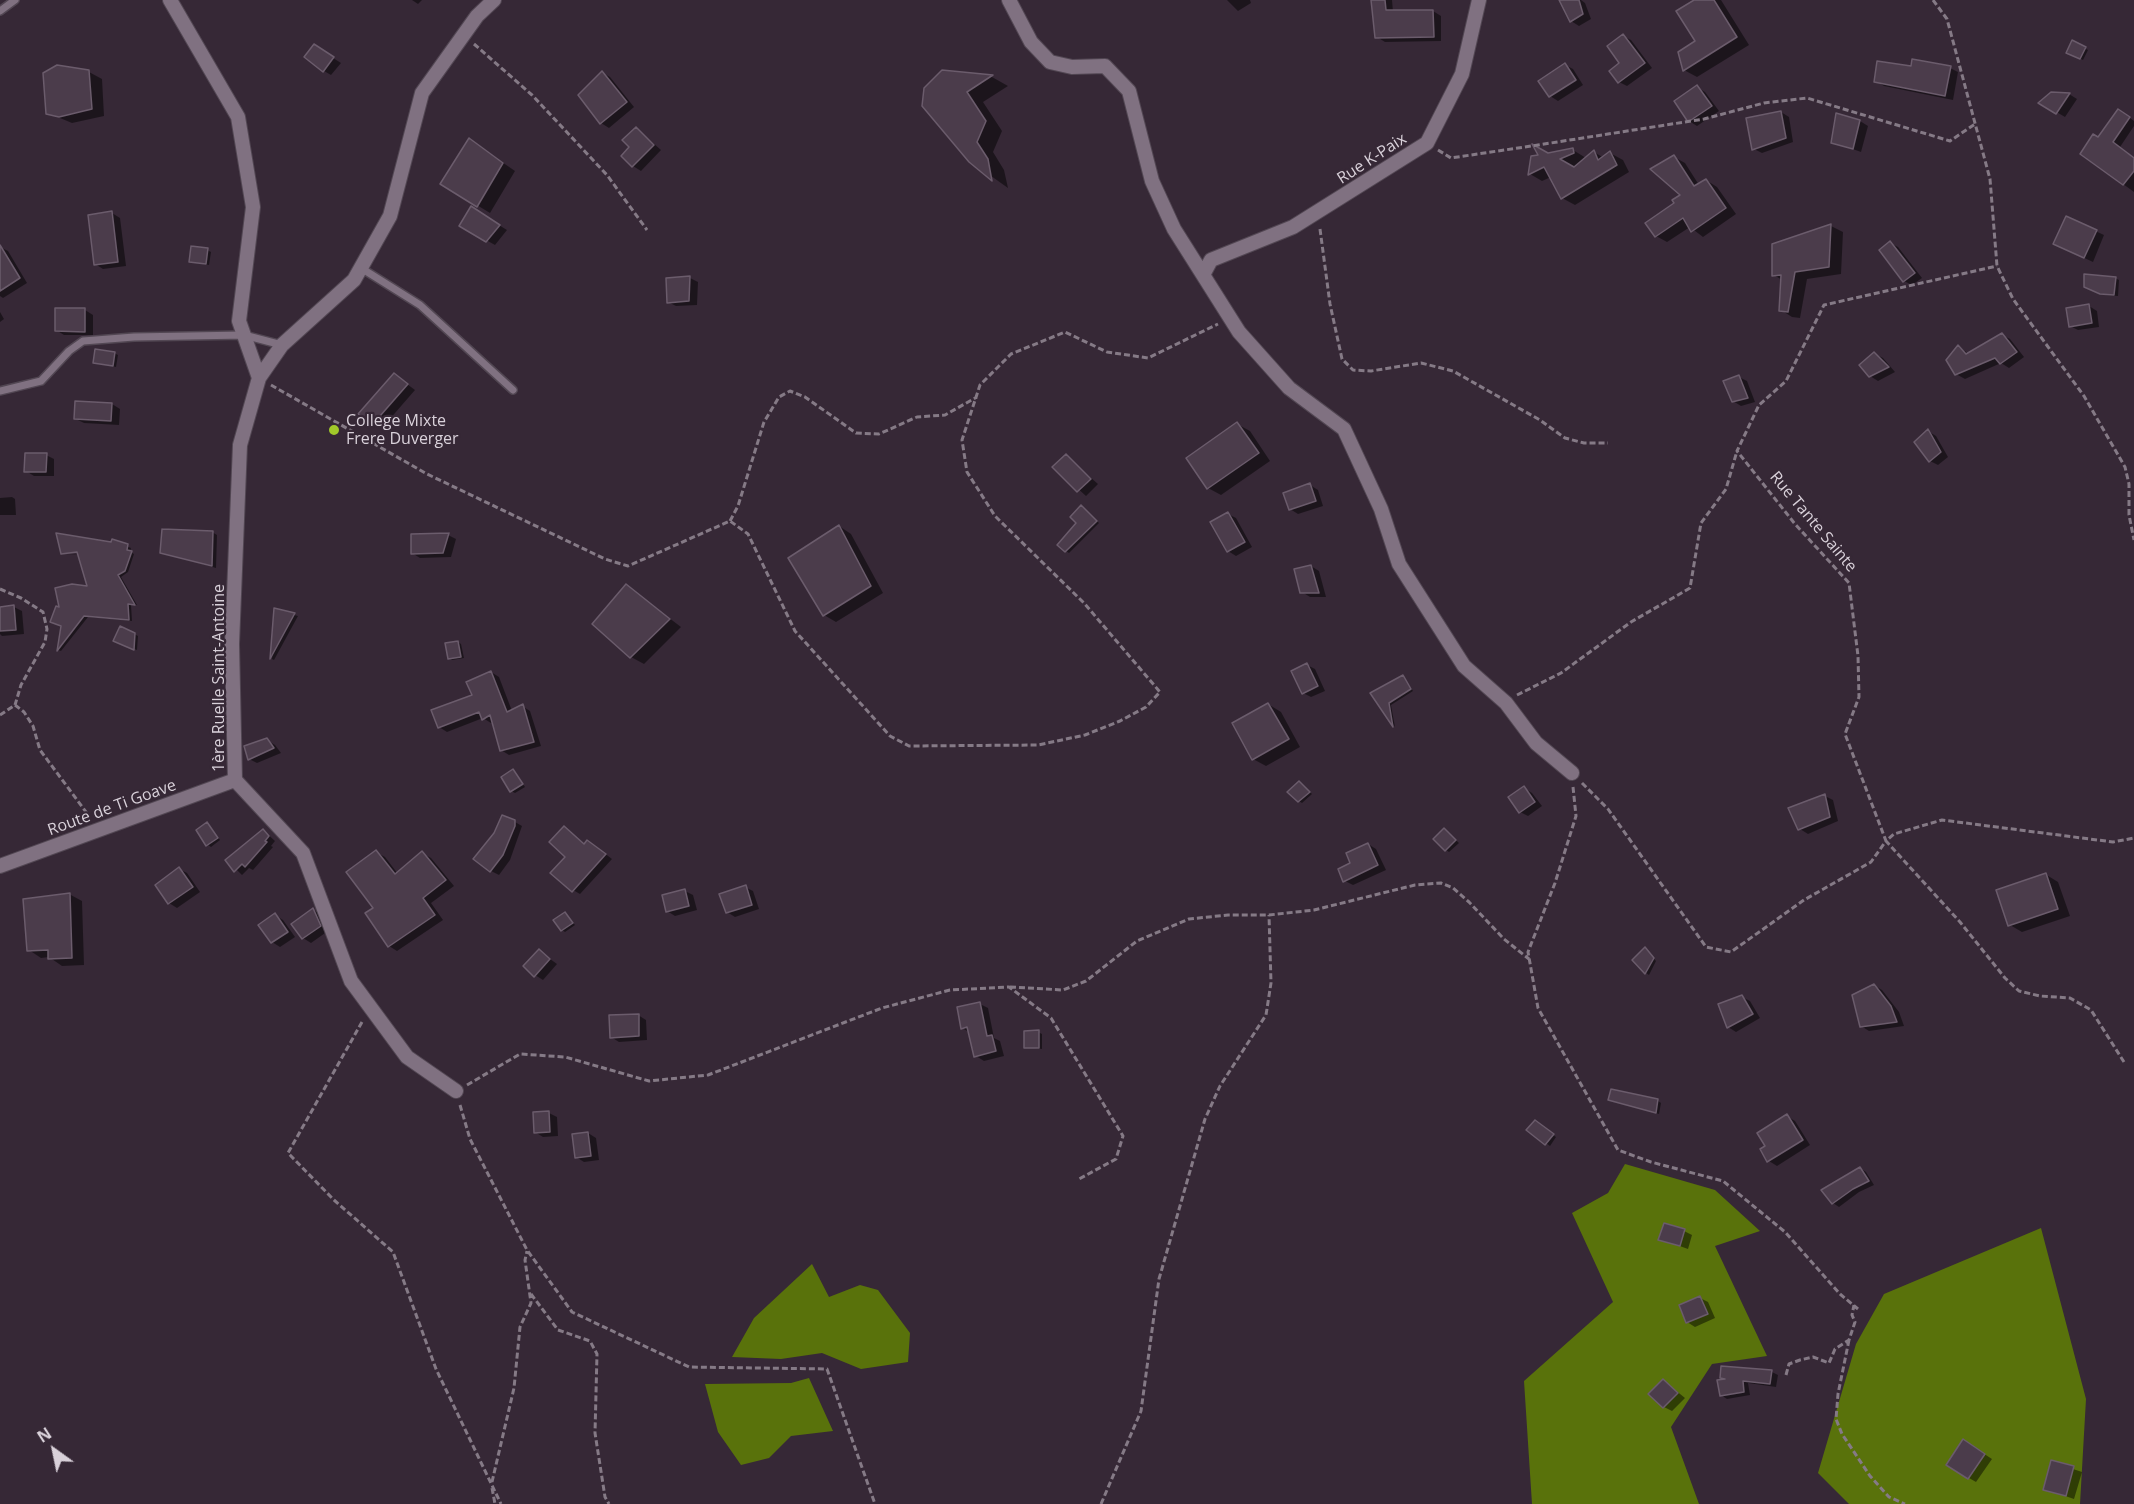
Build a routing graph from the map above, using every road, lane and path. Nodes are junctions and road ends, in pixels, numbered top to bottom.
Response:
1 (15, 0) edge
2 (170, 0) edge
3 (494, 0) edge
4 (1009, 0) edge
5 (1479, 0) edge
6 (1932, 0) edge
7 (0, 10) edge
8 (464, 34) junction
9 (1975, 124) junction
10 (1427, 142) junction
11 (1317, 212) junction
12 (647, 230) dead end
13 (1997, 266) junction
14 (361, 268) junction
15 (1203, 274) junction
16 (1230, 318) junction
17 (244, 335) junction
18 (282, 345) junction
19 (259, 378) junction
20 (513, 390) dead end
21 (0, 391) edge
22 (976, 397) junction
23 (1608, 443) dead end
24 (1737, 451) junction
25 (730, 521) junction
26 (2134, 540) edge
27 (0, 589) edge
28 (1506, 703) junction
29 (15, 705) junction
30 (0, 715) edge
31 (1572, 773) junction
32 (235, 780) junction
33 (99, 830) junction
34 (2134, 838) edge
35 (1886, 841) junction
36 (0, 866) edge
37 (1269, 915) junction
38 (1529, 959) junction
39 (1009, 987) junction
40 (370, 1007) junction
41 (2124, 1062) dead end
42 (456, 1091) junction
43 (1079, 1179) dead end
44 (527, 1250) junction
45 (530, 1293) junction
46 (1854, 1305) junction
47 (1858, 1309) dead end
48 (1849, 1340) junction
49 (1786, 1375) dead end
50 (492, 1483) junction
51 (495, 1504) edge
52 (501, 1504) edge
53 (609, 1504) edge
54 (875, 1504) edge
55 (1101, 1504) edge
56 (1905, 1504) edge

1 - 7 lane
2 - 17 street
3 - 8 street, 1ère Ruelle Saint-Antoine
4 - 15 street
5 - 10 street, Rue K-Paix
6 - 9 path
8 - 12 path
8 - 14 street, 1ère Ruelle Saint-Antoine
9 - 10 path
9 - 13 path
10 - 11 street, Rue K-Paix
11 - 15 street, Rue K-Paix
11 - 23 path
13 - 24 path
13 - 26 path
14 - 18 street, 1ère Ruelle Saint-Antoine
14 - 20 lane
15 - 16 street
16 - 22 path
16 - 28 street
17 - 18 lane
17 - 19 street
17 - 21 lane
18 - 19 street, 1ère Ruelle Saint-Antoine
19 - 25 path
19 - 32 street, 1ère Ruelle Saint-Antoine
22 - 25 path
22 - 25 path
24 - 28 path
24 - 35 path, Rue Tante Sainte
27 - 29 path
28 - 31 street
29 - 30 path
29 - 33 path
31 - 35 path
31 - 38 path
32 - 33 street, Route de Ti Goave
32 - 40 street, 1ère Ruelle Saint-Antoine
33 - 36 street, Route de Ti Goave
34 - 35 path
35 - 41 path
37 - 38 path
37 - 39 path
37 - 55 path
38 - 46 path
39 - 42 path
39 - 43 path
40 - 42 street, 1ère Ruelle Saint-Antoine
40 - 50 path
42 - 44 path
44 - 45 path
44 - 54 path
45 - 50 path
45 - 53 path
46 - 47 path
46 - 48 path
48 - 49 path
48 - 56 path
50 - 51 path
50 - 52 path

